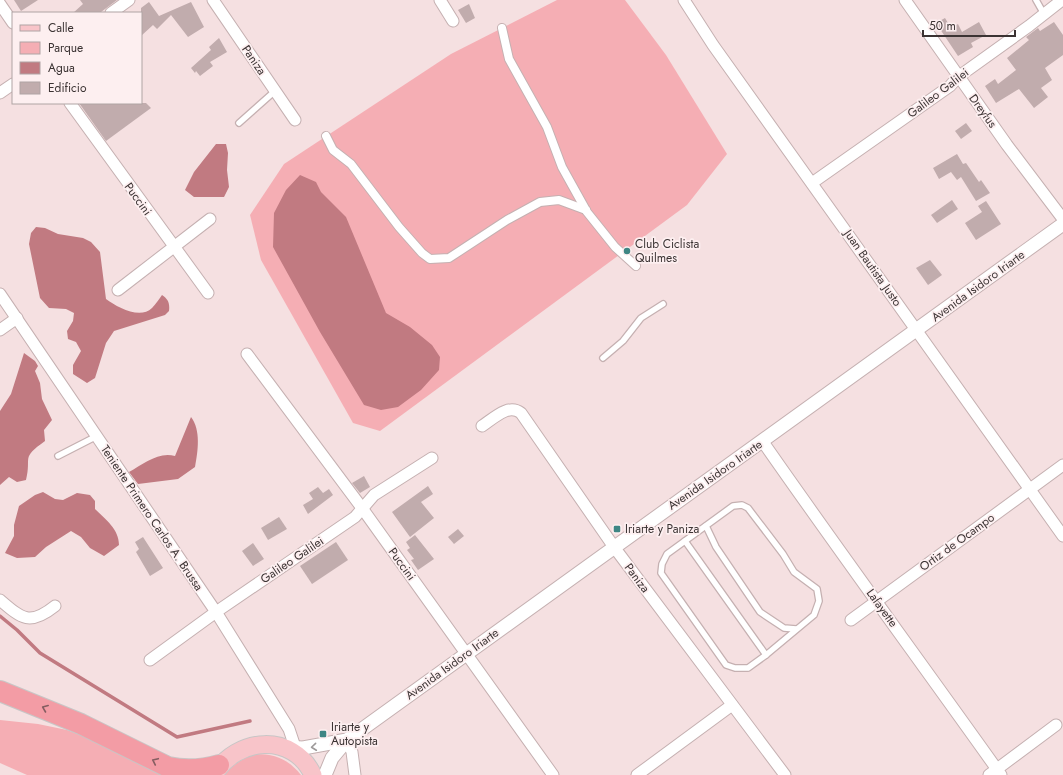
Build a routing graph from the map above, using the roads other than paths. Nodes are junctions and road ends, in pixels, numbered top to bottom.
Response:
1 (129, 0) edge
2 (213, 0) edge
3 (440, 0) edge
4 (684, 0) edge
5 (905, 0) edge
6 (1036, 0) edge
7 (1062, 0) edge
8 (0, 4) edge
9 (112, 12) edge
10 (1044, 14) junction
11 (453, 20) dead end
12 (12, 22) edge
13 (502, 28) dead end
14 (958, 77) junction
15 (12, 85) edge
16 (275, 91) junction
17 (0, 93) edge
18 (71, 104) edge
19 (295, 120) dead end
20 (239, 123) dead end
21 (326, 136) dead end
22 (812, 183) junction
23 (586, 210) junction
24 (210, 219) dead end
25 (1063, 219) edge
26 (1063, 224) edge
27 (174, 248) junction
28 (636, 266) dead end
29 (118, 290) dead end
30 (208, 293) dead end
31 (0, 294) edge
32 (663, 304) dead end
33 (18, 318) junction
34 (0, 330) edge
35 (917, 331) junction
36 (248, 354) dead end
37 (602, 358) dead end
38 (482, 426) dead end
39 (97, 436) junction
40 (763, 442) junction
41 (58, 456) dead end
42 (432, 458) dead end
43 (1063, 465) edge
44 (1029, 489) junction
45 (362, 508) junction
46 (706, 526) junction
47 (1063, 536) edge
48 (685, 540) junction
49 (614, 547) junction
50 (0, 600) edge
51 (877, 600) junction
52 (55, 606) dead end
53 (216, 612) junction
54 (851, 620) dead end
55 (796, 629) junction
56 (467, 653) junction
57 (766, 655) junction
58 (150, 660) dead end
59 (0, 691) edge
60 (732, 705) junction
61 (1056, 725) dead end
62 (347, 740) junction
63 (287, 747) junction
64 (216, 770) edge
65 (996, 773) edge
66 (313, 775) edge
67 (326, 775) edge
68 (355, 775) edge
69 (553, 775) edge
70 (637, 775) edge
71 (785, 775) edge

1 - 9 street
2 - 16 street, Paniza
3 - 11 street
4 - 22 street, Juan Bautista Justo
5 - 14 street, Dreyfus
6 - 10 lane
7 - 10 street, Galileo Galilei
8 - 12 street
10 - 14 street, Galileo Galilei
13 - 23 street
14 - 22 street, Galileo Galilei
14 - 25 street, Dreyfus
15 - 17 street
16 - 19 street, Paniza
16 - 20 lane
18 - 27 street, Puccini
21 - 23 street
22 - 35 street, Juan Bautista Justo
23 - 28 street
24 - 27 street
26 - 35 street, Avenida Isidoro Iriarte
27 - 29 street
27 - 30 street, Puccini
31 - 33 street, Teniente Primero Carlos A. Brussa
32 - 37 lane
33 - 34 street
33 - 39 street, Teniente Primero Carlos A. Brussa
35 - 40 street, Avenida Isidoro Iriarte
35 - 44 street, Juan Bautista Justo
36 - 45 street, Puccini
38 - 49 street, Paniza
39 - 41 lane
39 - 53 street, Teniente Primero Carlos A. Brussa
40 - 49 street, Avenida Isidoro Iriarte
40 - 51 street, Lafayette
42 - 45 street, Galileo Galilei
43 - 44 street, Ortiz de Ocampo
44 - 47 street, Juan Bautista Justo
44 - 51 street, Ortiz de Ocampo
45 - 53 street, Galileo Galilei
45 - 56 street, Puccini
46 - 48 lane
46 - 55 lane
46 - 55 lane
48 - 57 lane
48 - 57 lane
49 - 56 street, Avenida Isidoro Iriarte
49 - 60 street, Paniza
50 - 52 street
51 - 54 street, Ortiz de Ocampo
51 - 65 street, Lafayette
53 - 58 street, Galileo Galilei
53 - 63 street, Teniente Primero Carlos A. Brussa
55 - 57 lane
56 - 62 street, Avenida Isidoro Iriarte
56 - 69 street, Puccini
64 -> 59 highway
60 - 70 street
60 - 71 street, Paniza
61 - 65 street
62 -> 63 street, Avenida Isidoro Iriarte
62 - 67 street, Avenida Isidoro Iriarte
62 - 68 street
63 - 64 main road
63 - 66 main road

